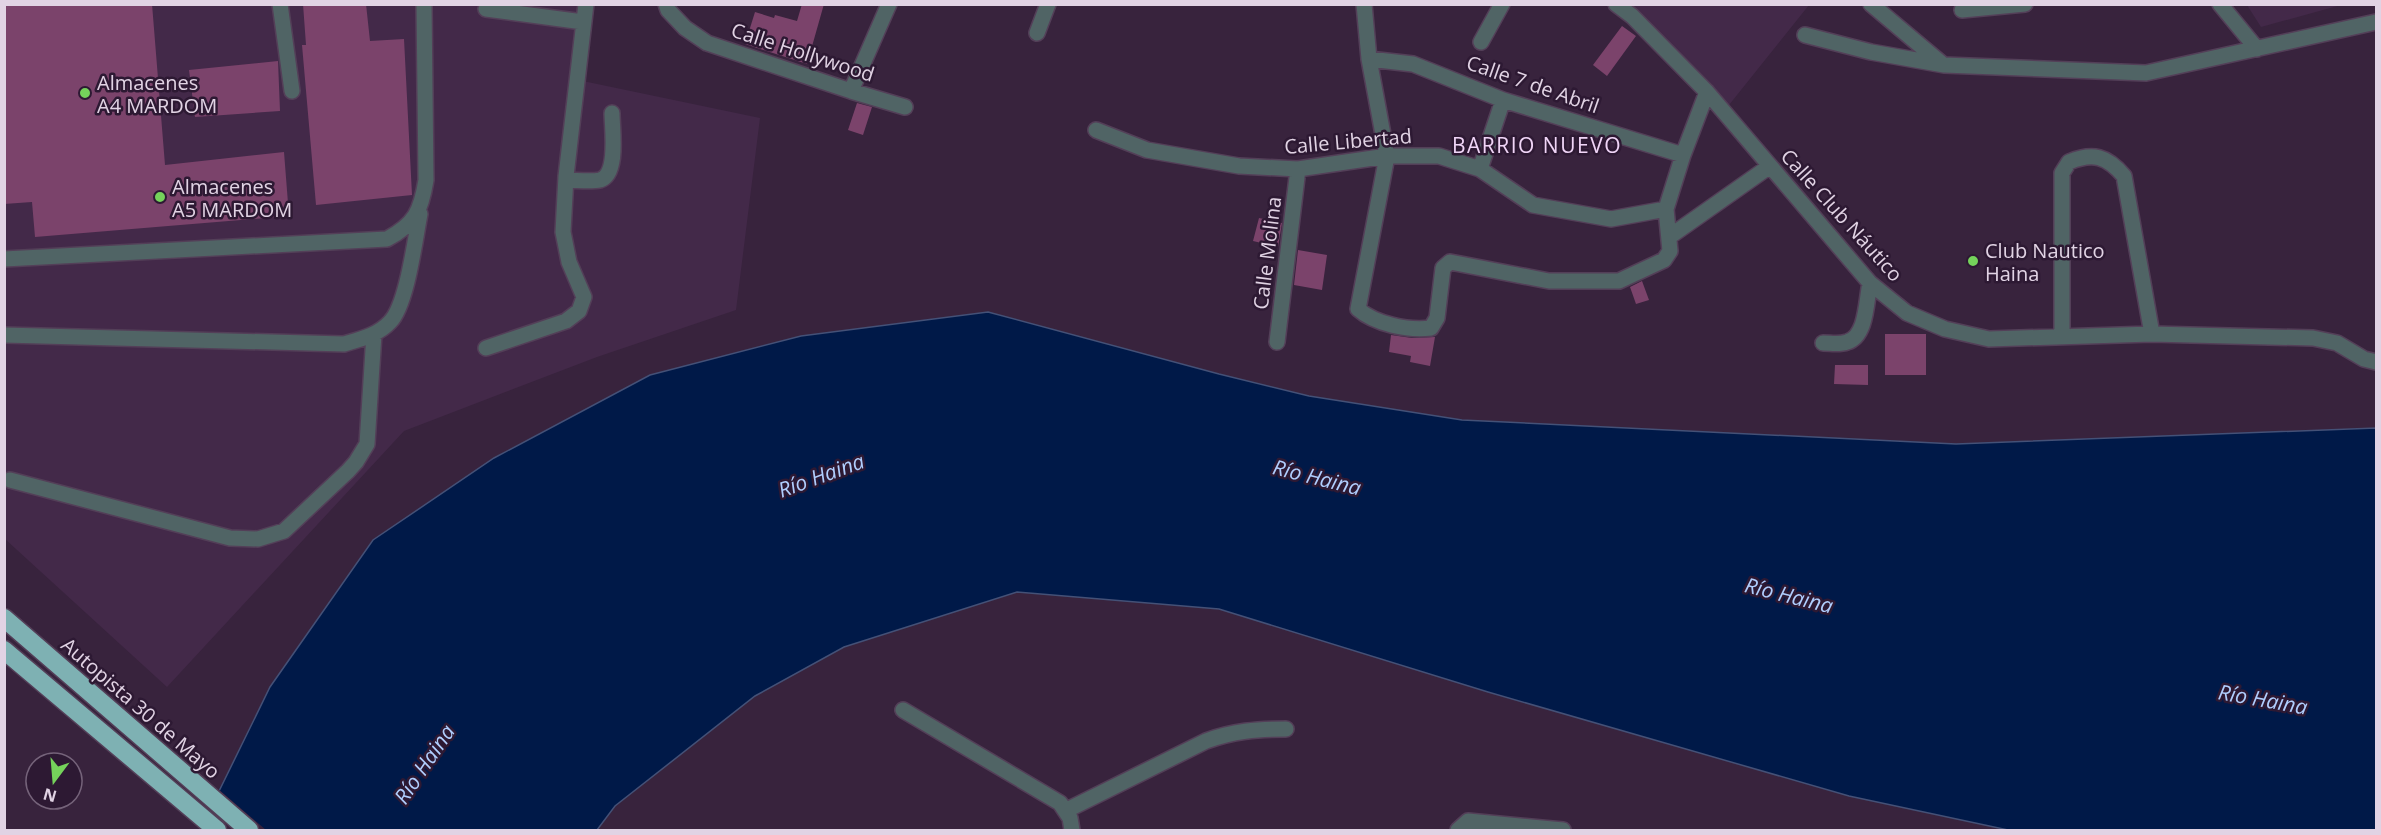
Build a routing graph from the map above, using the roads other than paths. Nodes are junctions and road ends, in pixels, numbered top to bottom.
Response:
1 (280, 4) edge
2 (424, 4) edge
3 (586, 4) edge
4 (666, 4) edge
5 (889, 4) edge
6 (1047, 4) edge
7 (1364, 4) edge
8 (1502, 4) edge
9 (1616, 4) edge
10 (1871, 4) edge
11 (2025, 4) edge
12 (2220, 4) edge
13 (1999, 6) edge
14 (486, 9) dead end
15 (1962, 10) dead end
16 (583, 22) junction
17 (2376, 22) edge
18 (1037, 33) dead end
19 (1805, 35) dead end
20 (1481, 42) dead end
21 (2257, 49) junction
22 (1369, 59) junction
23 (1944, 65) junction
24 (292, 90) dead end
25 (851, 91) junction
26 (1707, 92) junction
27 (1503, 100) junction
28 (905, 107) dead end
29 (612, 113) dead end
30 (1096, 130) dead end
31 (1683, 155) junction
32 (1387, 156) junction
33 (1770, 166) junction
34 (1480, 169) junction
35 (1298, 170) junction
36 (566, 180) junction
37 (423, 202) junction
38 (1666, 209) junction
39 (1669, 237) junction
40 (4, 259) edge
41 (1870, 283) junction
42 (374, 334) junction
43 (2152, 334) junction
44 (4, 335) edge
45 (2062, 337) junction
46 (1277, 342) dead end
47 (1823, 343) dead end
48 (486, 348) dead end
49 (2376, 362) edge
50 (10, 480) dead end
51 (4, 618) edge
52 (4, 650) edge
53 (903, 710) dead end
54 (1286, 729) dead end
55 (1067, 810) junction
56 (217, 831) edge
57 (249, 831) edge
58 (1072, 831) edge
59 (1458, 831) edge
60 (1563, 831) edge

1 - 24 street
2 - 37 street
3 - 16 street
4 - 25 street, Calle Hollywood
5 - 25 street
6 - 18 street
7 - 22 street
8 - 20 street
9 - 26 street, Calle Club Náutico
10 - 23 street
11 - 13 street
12 - 21 street
13 - 15 street
14 - 16 street
16 - 36 street
17 - 21 street
19 - 23 street
21 - 23 street
22 - 27 street, Calle 7 de Abril
22 - 32 street
25 - 28 street, Calle Hollywood
26 - 31 street
26 - 33 street, Calle Club Náutico
27 - 31 street, Calle 7 de Abril
27 - 34 street
29 - 36 street
30 - 35 street, Calle Libertad
31 - 38 street
32 - 34 street, Calle Libertad
32 - 35 street, Calle Libertad
32 - 39 street
33 - 39 street
33 - 41 street, Calle Club Náutico
34 - 38 street, Calle Libertad
35 - 46 street, Calle Molina
36 - 48 street
37 - 40 street
37 - 42 street
38 - 39 street
41 - 45 street, Calle Club Náutico
41 - 47 street
42 - 44 street
42 - 50 street
43 - 45 street, Calle Club Náutico
43 - 45 street
43 - 49 street, Calle Club Náutico
51 - 57 highway, Autopista 30 de Mayo
52 - 56 highway
53 - 55 street
54 - 55 street
55 - 58 street
59 - 60 street

